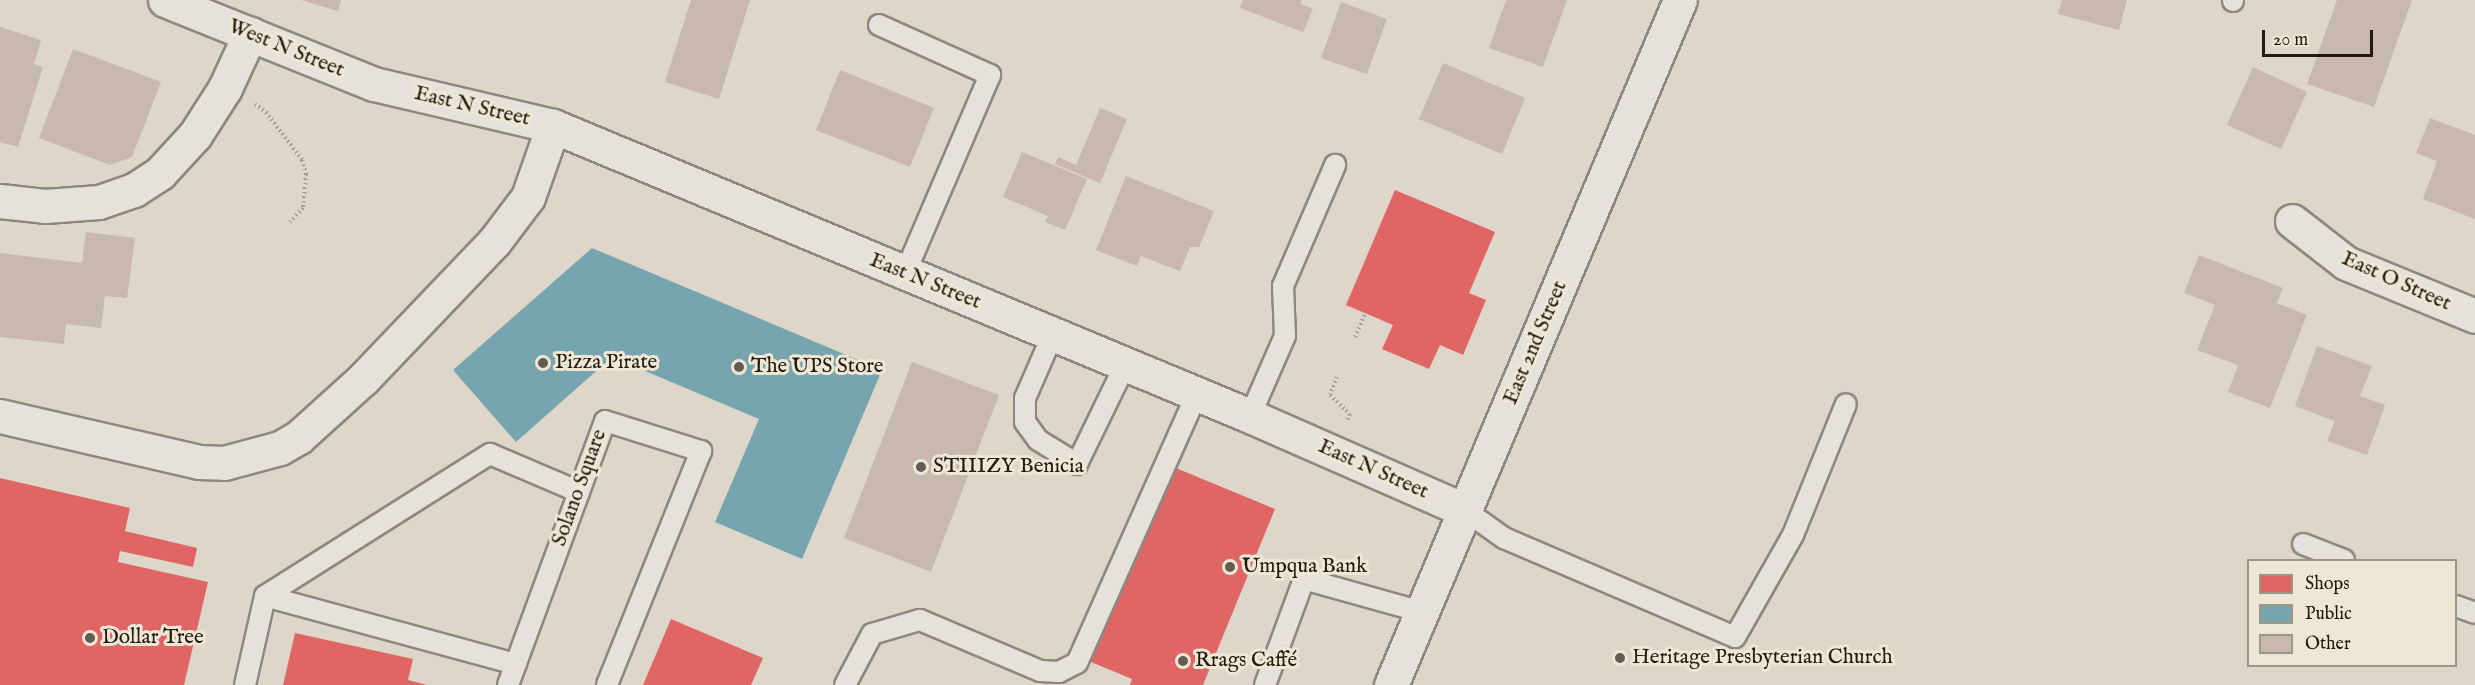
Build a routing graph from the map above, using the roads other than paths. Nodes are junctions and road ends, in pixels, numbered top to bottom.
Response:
1 (165, 0) edge
2 (1680, 0) edge
3 (200, 7) edge
4 (879, 25) dead end
5 (250, 34) junction
6 (374, 84) joint
7 (553, 126) junction
8 (1335, 165) dead end
9 (0, 201) edge
10 (2292, 221) dead end
11 (905, 273) junction
12 (2475, 316) edge
13 (1053, 334) junction
14 (1125, 365) junction
15 (1197, 394) junction
16 (1846, 404) dead end
17 (1250, 416) junction
18 (0, 417) edge
19 (579, 492) junction
20 (1466, 511) junction
21 (2303, 544) dead end
22 (2339, 559) edge
23 (265, 596) junction
24 (2457, 606) edge
25 (1422, 612) junction
26 (2475, 614) edge
27 (516, 664) junction
28 (245, 685) edge
29 (508, 685) edge
30 (607, 685) edge
31 (845, 685) edge
32 (1265, 685) edge
33 (1391, 685) edge

1 - 3 street, West N Street
2 - 20 street, East 2nd Street
3 - 5 street, West N Street
4 - 11 lane
5 - 6 street, West N Street
5 - 9 street
6 - 7 street, East N Street
7 - 11 street, East N Street
7 - 18 street
8 - 17 lane
10 - 12 street, East O Street
11 - 13 street, East N Street
13 - 14 street, East N Street
13 - 14 lane
14 - 15 street, East N Street
15 - 17 street, East N Street
15 - 31 lane
16 - 20 lane
17 - 20 street, East N Street
19 - 23 lane
19 - 27 lane, Solano Square
19 - 30 lane, Solano Square
20 - 25 street, East 2nd Street
21 - 22 lane
23 - 27 lane
23 - 28 lane
24 - 26 lane
25 - 32 lane
25 - 33 street, East 2nd Street
27 - 29 lane, Solano Square

